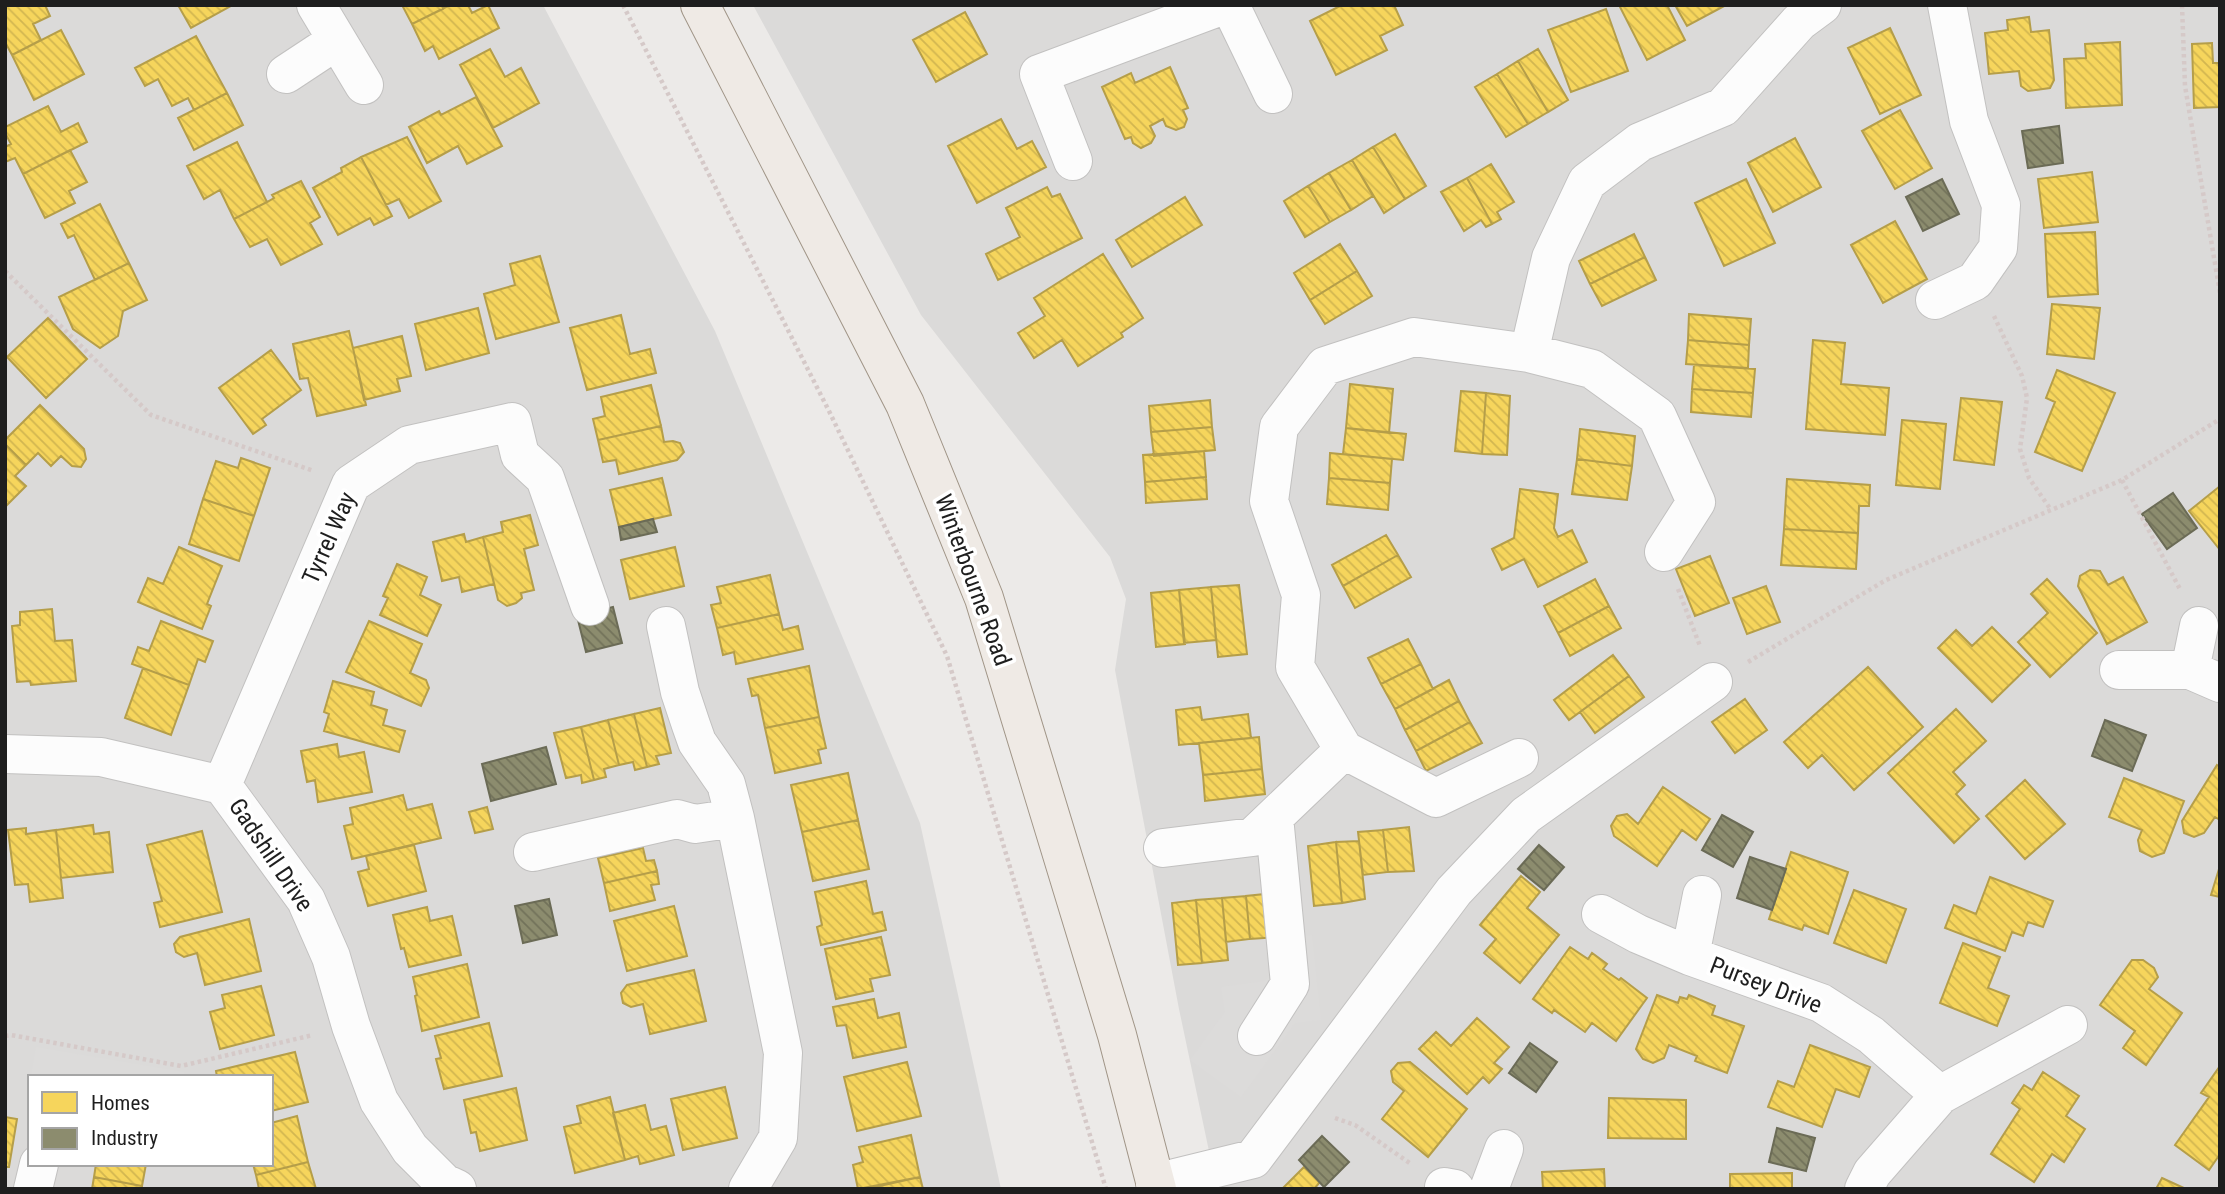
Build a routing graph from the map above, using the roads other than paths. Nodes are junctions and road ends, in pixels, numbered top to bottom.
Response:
1 (316, 5) edge
2 (700, 5) edge
3 (1224, 5) edge
4 (1230, 5) edge
5 (1822, 5) edge
6 (1947, 5) edge
7 (336, 41) junction
8 (286, 74) dead end
9 (364, 85) dead end
10 (1273, 94) dead end
11 (1073, 161) dead end
12 (1935, 300) dead end
13 (1530, 353) junction
14 (1664, 552) road end
15 (590, 606) dead end
16 (666, 626) dead end
17 (2199, 626) road end
18 (2119, 670) dead end
19 (2205, 676) edge
20 (1713, 682) road end
21 (1343, 750) junction
22 (5, 754) edge
23 (1519, 758) dead end
24 (222, 785) junction
25 (731, 801) junction
26 (1274, 817) junction
27 (1163, 848) dead end
28 (533, 852) dead end
29 (1702, 895) dead end
30 (1601, 914) dead end
31 (1690, 956) junction
32 (2068, 1025) dead end
33 (1257, 1036) dead end
34 (1940, 1095) junction
35 (1504, 1149) dead end
36 (39, 1166) edge
37 (1156, 1186) edge
38 (33, 1189) edge
39 (457, 1189) edge
40 (748, 1189) edge
41 (1489, 1189) edge
42 (1864, 1189) edge

1 - 7 street
2 - 37 main road, Winterbourne Road
3 - 11 street
4 - 10 street
5 - 13 street
6 - 12 street
7 - 8 street
7 - 9 street
13 - 14 street
13 - 21 street
15 - 24 street, Tyrrel Way
16 - 25 street
17 - 19 street
18 - 19 street
20 - 37 street
21 - 23 street
21 - 26 street
22 - 24 street, Gadshill Drive
24 - 39 street, Gadshill Drive
25 - 28 street
25 - 40 street
26 - 27 street
26 - 33 street
29 - 31 street, Pursey Drive
30 - 31 street, Pursey Drive
31 - 34 street, Pursey Drive
32 - 34 street
34 - 42 street
35 - 41 street
36 - 38 street

